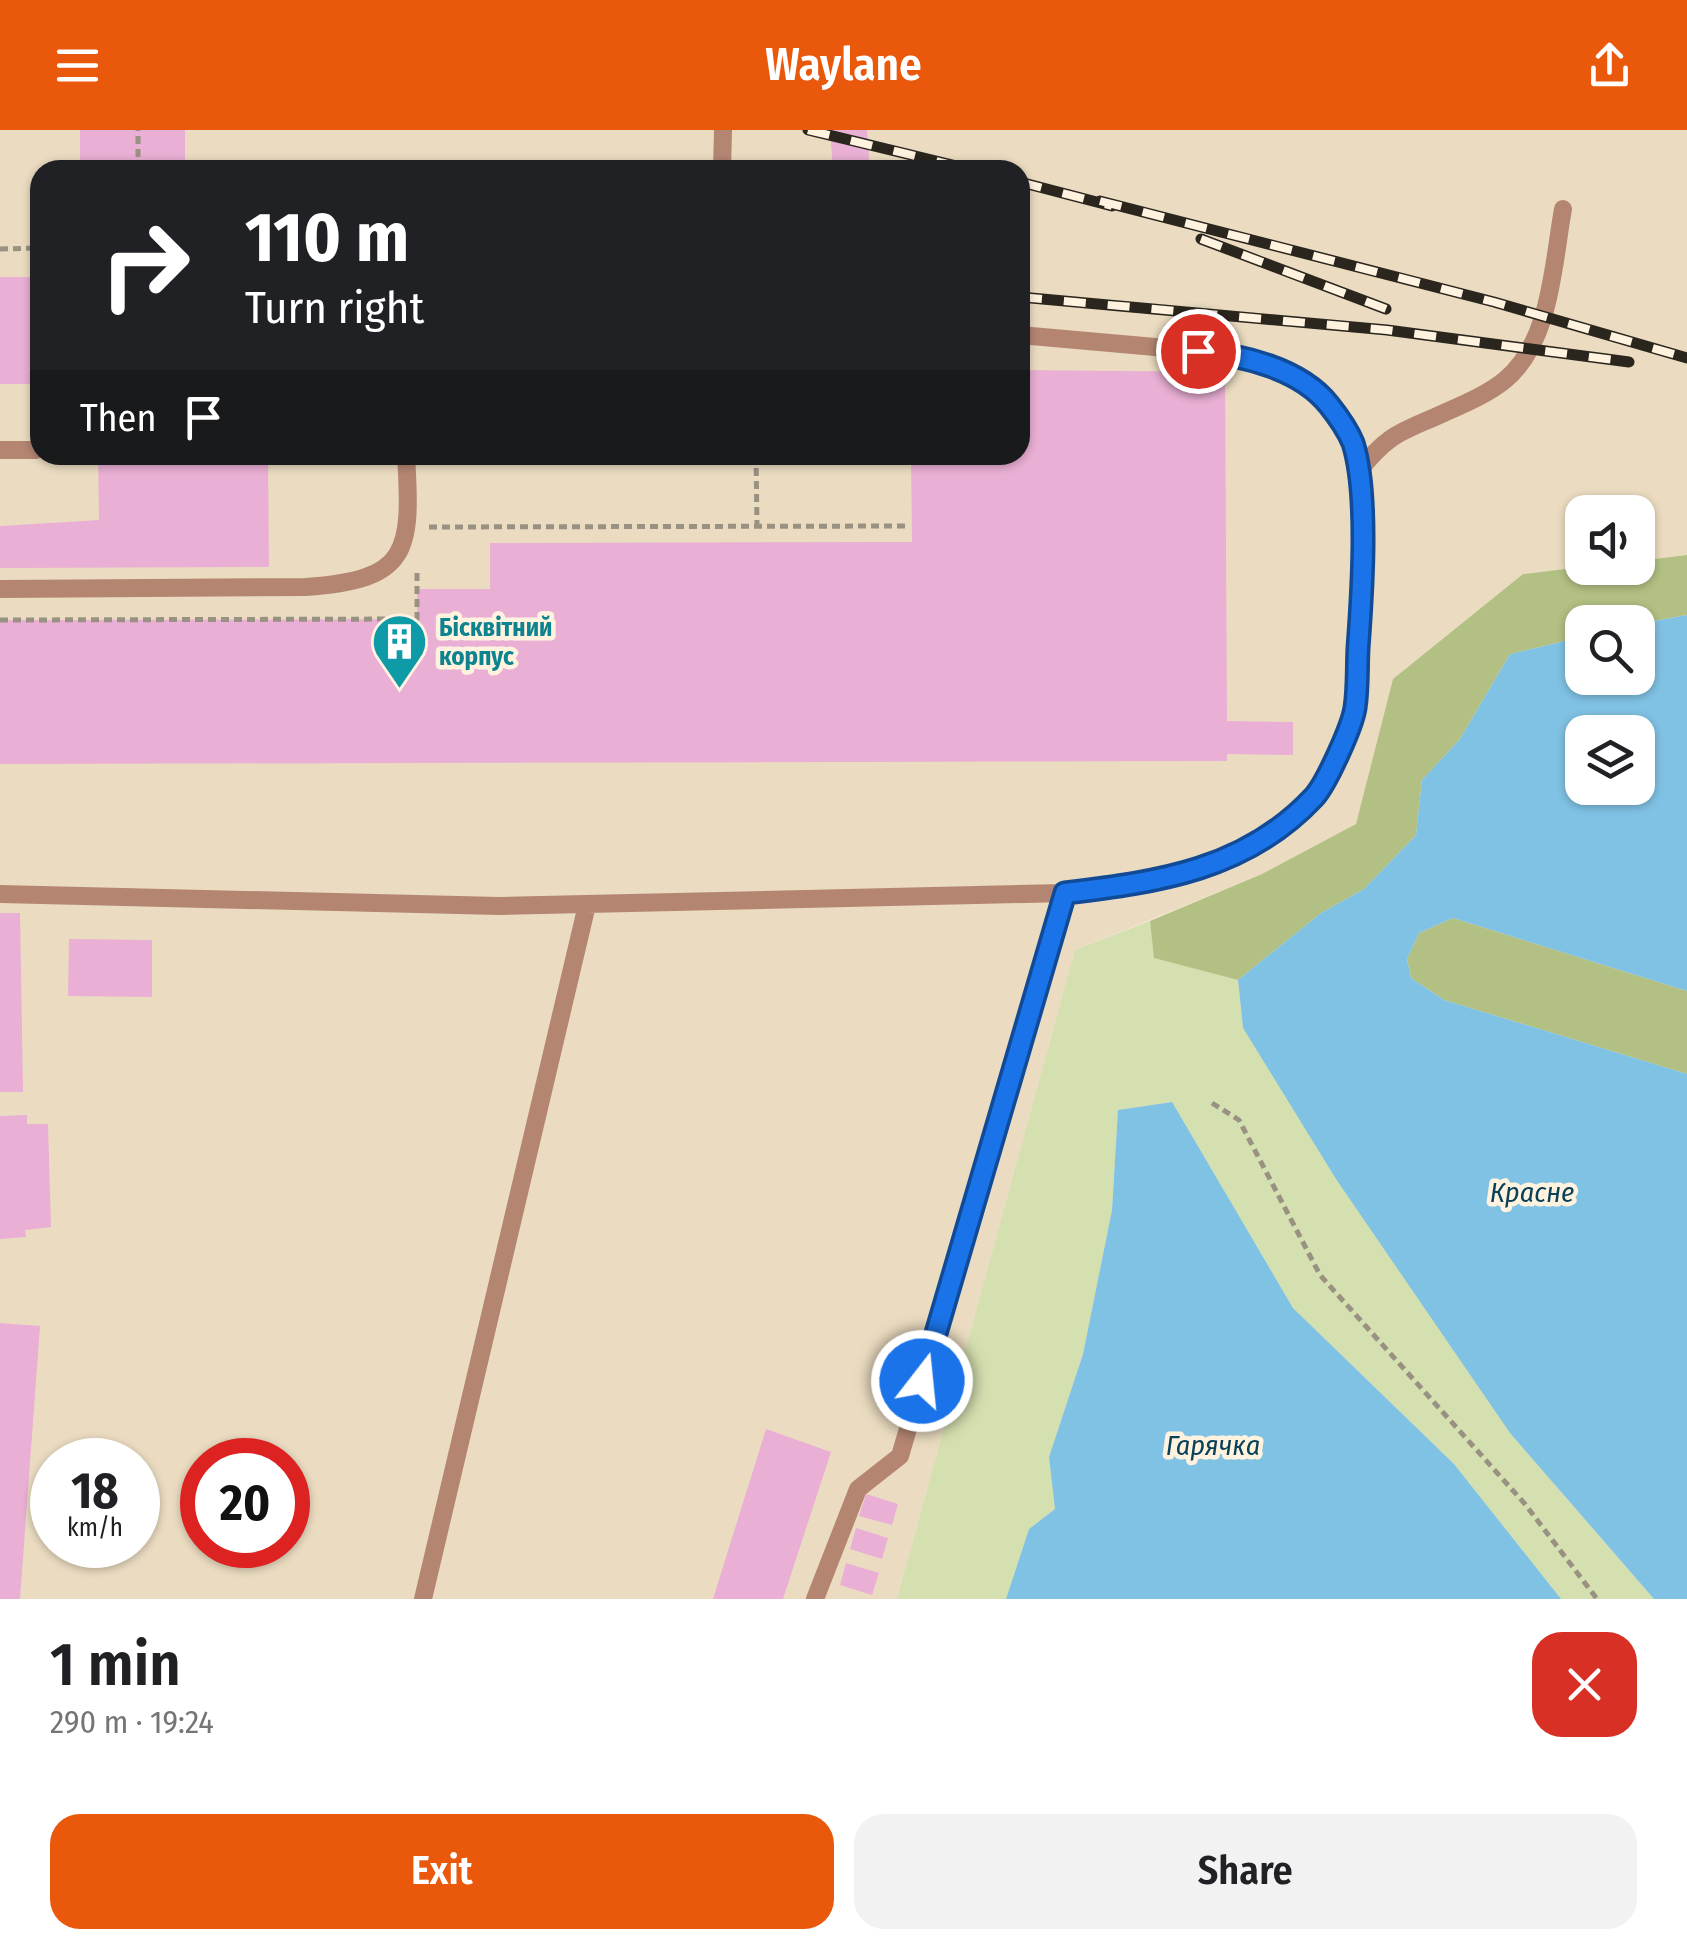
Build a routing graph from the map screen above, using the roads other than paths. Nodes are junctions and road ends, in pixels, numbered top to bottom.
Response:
1 (723, 130) edge
2 (722, 160) edge
3 (1564, 209) dead end
4 (1030, 336) edge
5 (0, 450) edge
6 (30, 450) edge
7 (406, 465) edge
8 (1358, 472) junction
9 (0, 589) edge
10 (1065, 893) junction
11 (0, 894) edge
12 (587, 905) junction
13 (423, 1599) edge
14 (815, 1599) edge

1 - 2 lane
3 - 8 lane
4 - 8 lane
5 - 6 lane
7 - 9 lane
8 - 10 lane
10 - 12 lane
10 - 14 lane
11 - 12 lane
12 - 13 lane

